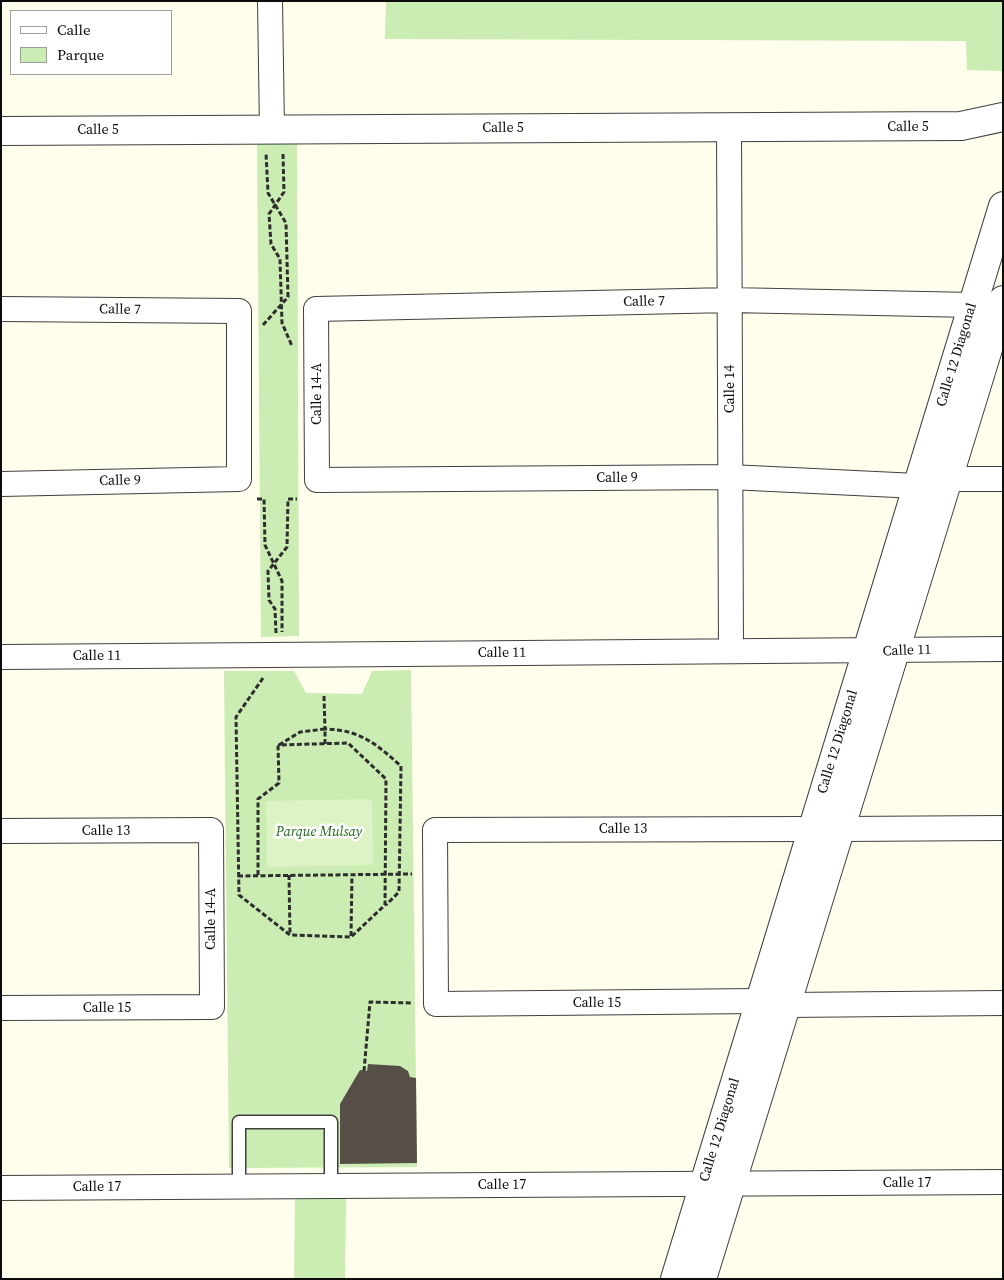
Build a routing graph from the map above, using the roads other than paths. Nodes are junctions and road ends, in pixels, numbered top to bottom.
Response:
1 (270, 1) edge
2 (1003, 117) edge
3 (729, 127) junction
4 (1, 131) edge
5 (274, 142) junction
6 (1003, 206) edge
7 (730, 300) junction
8 (1002, 303) edge
9 (972, 305) junction
10 (1, 309) edge
11 (316, 309) joint
12 (730, 477) junction
13 (1003, 478) edge
14 (239, 479) joint
15 (948, 479) junction
16 (317, 480) joint
17 (1, 484) edge
18 (917, 486) junction
19 (1003, 649) edge
20 (895, 650) junction
21 (731, 651) junction
22 (866, 652) junction
23 (1, 657) edge
24 (1003, 828) edge
25 (812, 829) junction
26 (840, 829) junction
27 (211, 830) joint
28 (1, 831) edge
29 (759, 1001) junction
30 (426, 1003) joint
31 (1003, 1003) edge
32 (786, 1005) junction
33 (212, 1007) joint
34 (1, 1008) edge
35 (1003, 1182) edge
36 (717, 1184) junction
37 (331, 1186) junction
38 (239, 1187) junction
39 (1, 1188) edge
40 (674, 1279) edge
41 (702, 1279) edge

1 - 5 street
2 - 3 street, Calle 5
3 - 5 street, Calle 5
3 - 7 street, Calle 14
4 - 5 street, Calle 5
6 - 9 street, Calle 12 Diagonal
7 - 9 street, Calle 7
7 - 11 street, Calle 7
7 - 12 street, Calle 14
8 - 15 street, Calle 12 Diagonal
9 - 18 street, Calle 12 Diagonal
10 - 14 street, Calle 7
11 - 16 street, Calle 14-A
12 - 16 street, Calle 9
12 - 18 street, Calle 9
12 - 21 street, Calle 14
13 - 15 street
14 - 17 street, Calle 9
15 - 20 street, Calle 12 Diagonal
18 - 22 street, Calle 12 Diagonal
19 - 20 street, Calle 11
20 - 22 street, Calle 11
20 - 26 street, Calle 12 Diagonal
21 - 22 street, Calle 11
21 - 23 street, Calle 11
22 - 25 street, Calle 12 Diagonal
24 - 26 street
25 - 29 street, Calle 12 Diagonal
25 - 30 street, Calle 13
26 - 32 street, Calle 12 Diagonal
27 - 28 street, Calle 13
27 - 33 street, Calle 14-A
29 - 30 street, Calle 15
29 - 36 street, Calle 12 Diagonal
31 - 32 street
32 - 36 street, Calle 12 Diagonal
33 - 34 street, Calle 15
35 - 36 street, Calle 17
36 - 37 street, Calle 17
36 - 40 street, Calle 12 Diagonal
36 - 41 street, Calle 12 Diagonal
37 - 38 street, Calle 17
37 - 38 lane
38 - 39 street, Calle 17

